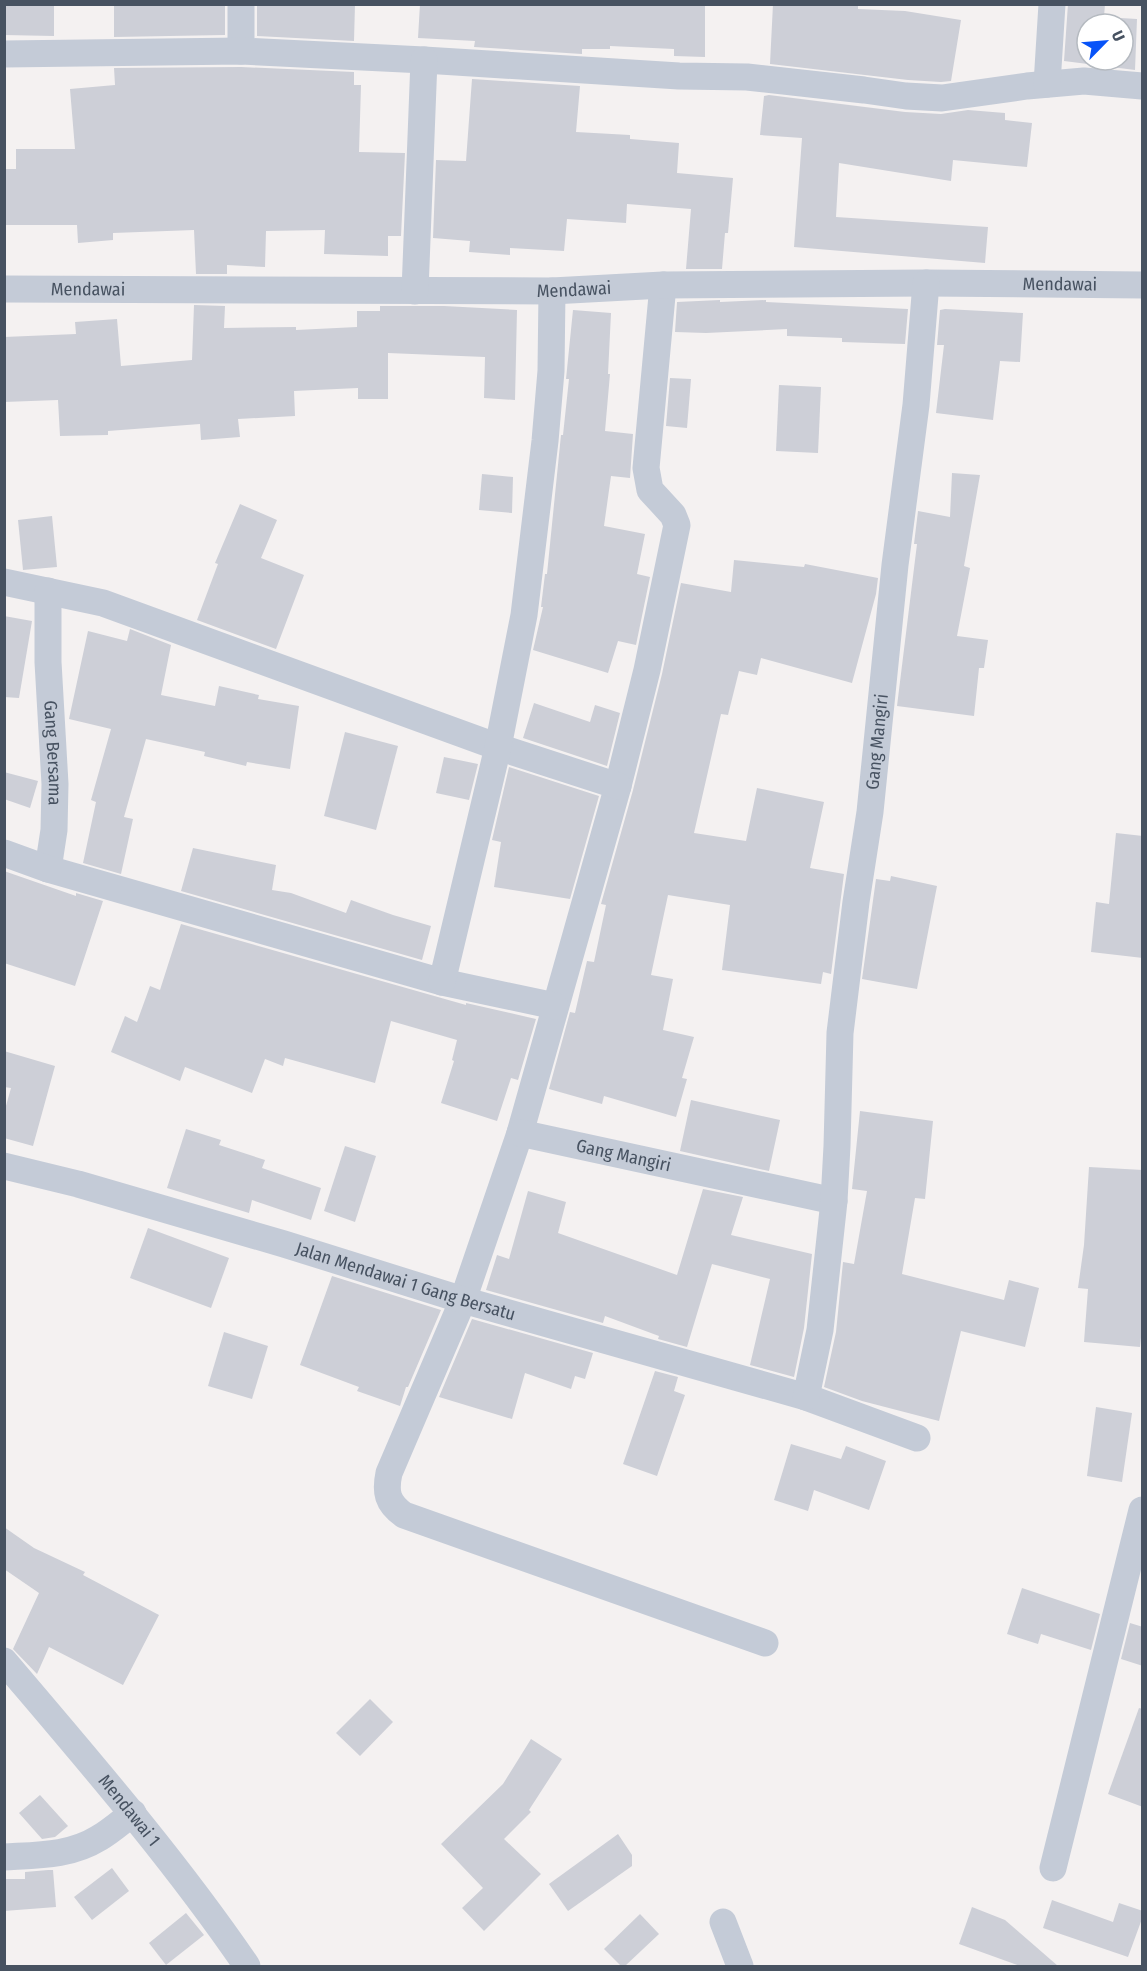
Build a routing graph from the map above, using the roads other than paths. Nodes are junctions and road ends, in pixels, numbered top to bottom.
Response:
1 (241, 4) edge
2 (1052, 4) edge
3 (241, 51) junction
4 (4, 54) edge
5 (424, 60) junction
6 (1047, 84) junction
7 (1143, 86) edge
8 (926, 283) junction
9 (663, 285) junction
10 (1143, 285) edge
11 (4, 289) edge
12 (415, 291) junction
13 (552, 291) junction
14 (4, 582) edge
15 (48, 591) junction
16 (498, 747) junction
17 (618, 786) junction
18 (4, 853) edge
19 (48, 868) junction
20 (442, 982) junction
21 (555, 1006) junction
22 (520, 1133) junction
23 (4, 1166) edge
24 (834, 1201) junction
25 (463, 1300) junction
26 (806, 1397) junction
27 (917, 1438) dead end
28 (1142, 1509) edge
29 (765, 1643) dead end
30 (4, 1661) edge
31 (132, 1813) junction
32 (4, 1857) edge
33 (1053, 1868) dead end
34 (723, 1922) dead end
35 (247, 1966) edge
36 (740, 1966) edge

1 - 3 street
2 - 6 street
3 - 4 street
3 - 5 street
5 - 6 street
5 - 12 street
6 - 7 street
8 - 9 street, Mendawai
8 - 10 street, Mendawai
8 - 24 street, Gang Mangiri
9 - 13 street, Mendawai
9 - 17 street
11 - 12 street, Mendawai
12 - 13 street, Mendawai
13 - 16 street
14 - 15 street
15 - 16 street
15 - 19 street, Gang Bersama
16 - 17 street
16 - 20 street
17 - 21 street
18 - 19 street
19 - 20 street
20 - 21 street
21 - 22 street
22 - 24 street, Gang Mangiri
22 - 25 street
23 - 25 street, Jalan Mendawai 1 Gang Bersatu
24 - 26 street, Gang Mangiri
25 - 26 street, Jalan Mendawai 1 Gang Bersatu
25 - 29 street
26 - 27 street, Jalan Mendawai 1 Gang Bersatu
28 - 33 street
30 - 31 street, Mendawai 1
31 - 32 street
31 - 35 street, Mendawai 1
34 - 36 street

